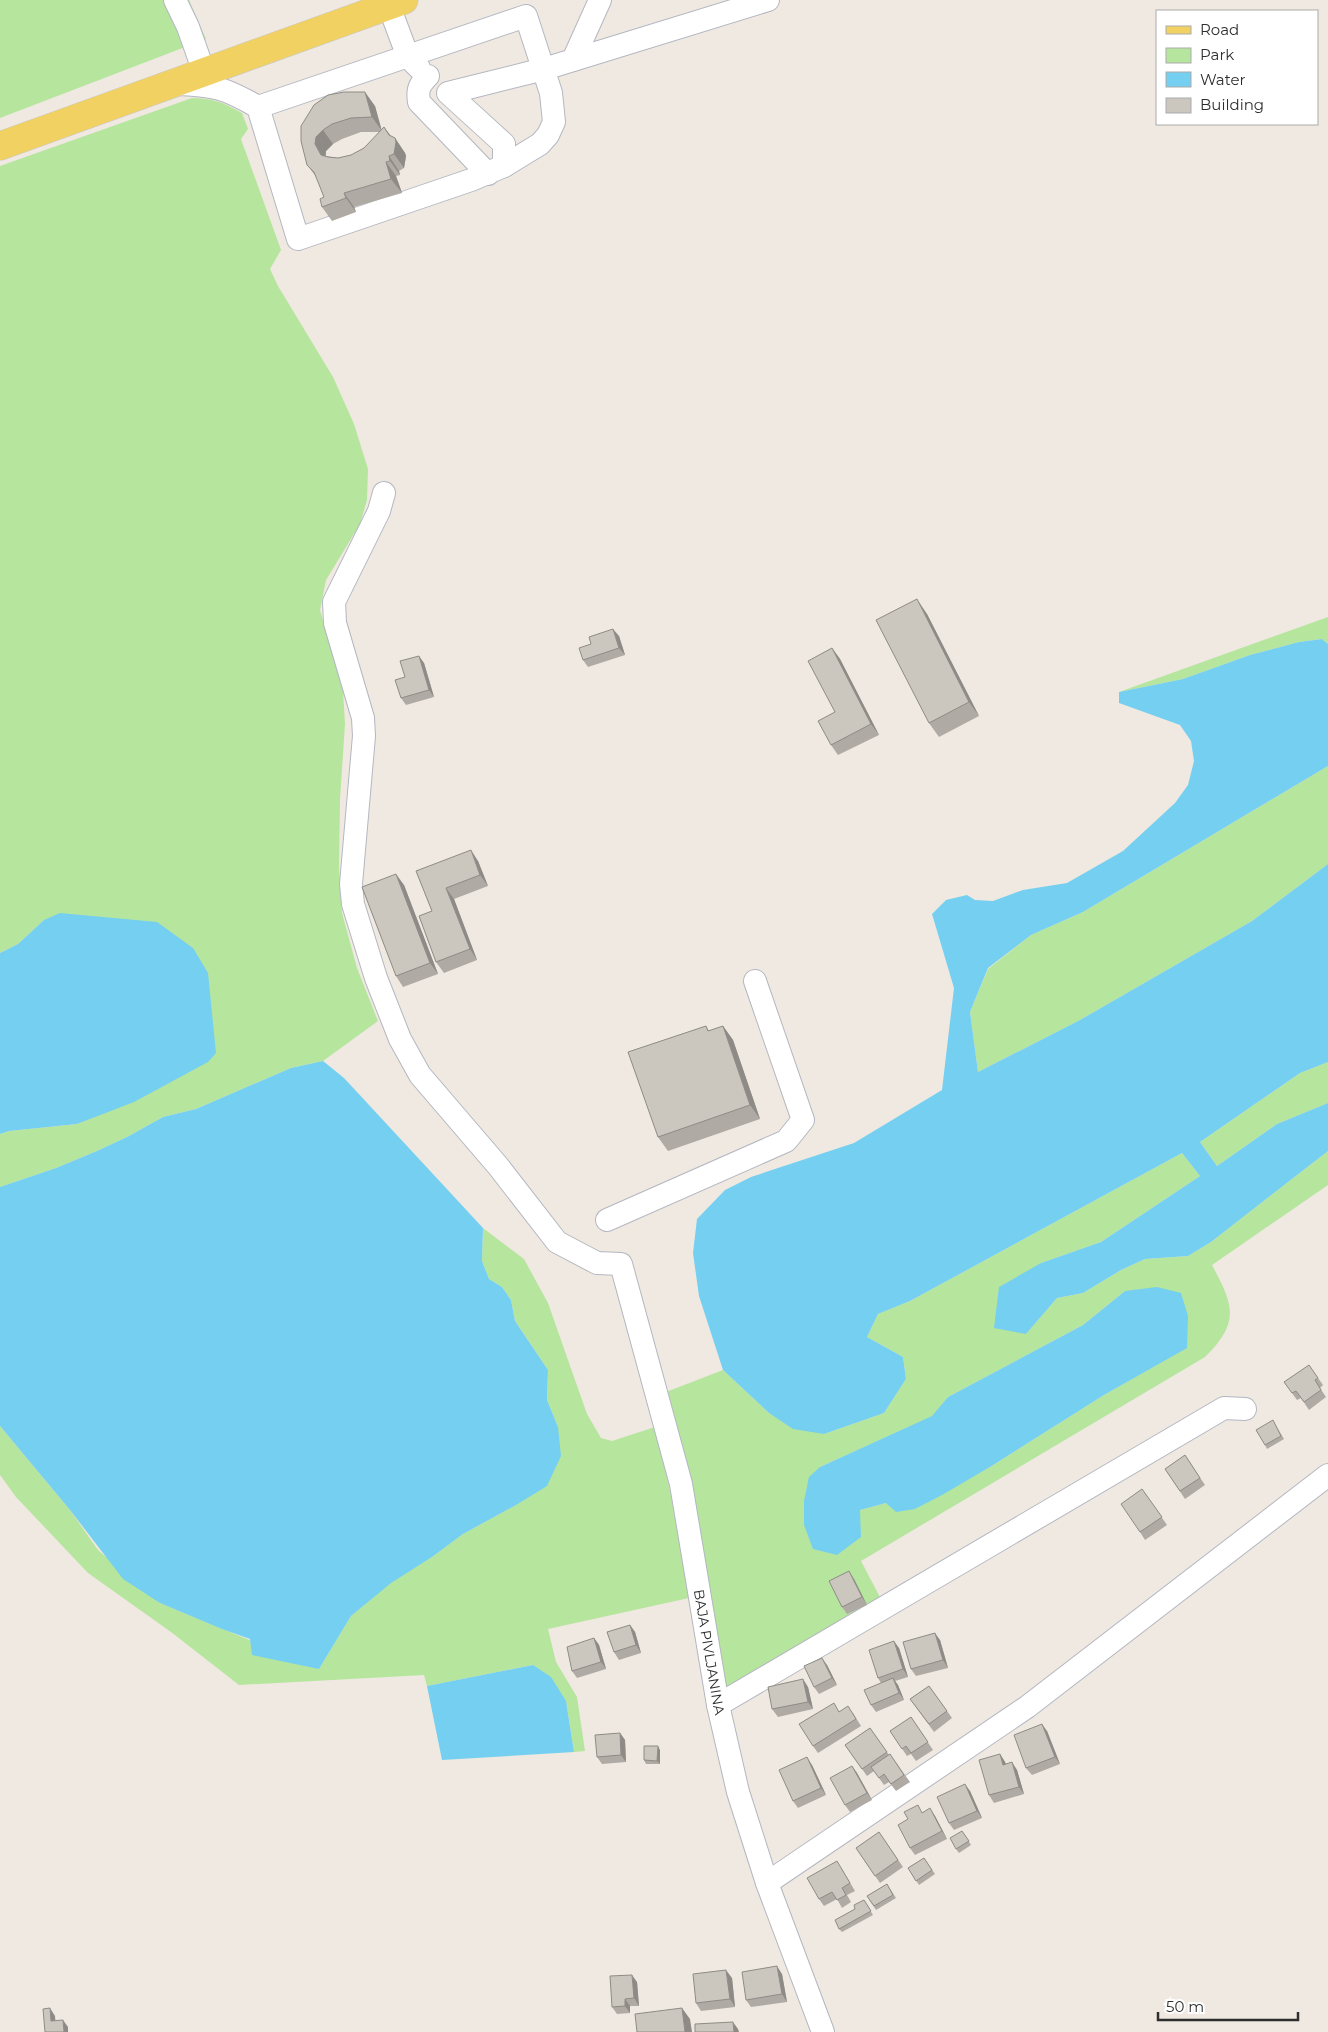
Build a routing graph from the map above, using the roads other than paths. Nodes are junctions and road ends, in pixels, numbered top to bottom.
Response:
1 (175, 0) edge
2 (600, 0) edge
3 (768, 0) edge
4 (397, 3) edge
5 (408, 57) junction
6 (573, 60) junction
7 (544, 69) junction
8 (204, 72) junction
9 (428, 76) junction
10 (174, 84) junction
11 (448, 93) junction
12 (258, 107) junction
13 (0, 146) edge
14 (496, 170) junction
15 (384, 493) dead end
16 (755, 981) dead end
17 (607, 1220) dead end
18 (1245, 1409) dead end
19 (1328, 1475) edge
20 (718, 1705) junction
21 (767, 1883) junction
22 (823, 2032) edge

1 - 8 street
2 - 6 street
3 - 6 street
4 - 5 street
4 - 8 main road
5 - 7 street
5 - 9 street
5 - 12 street
6 - 7 street
7 - 11 street
7 - 14 street
8 - 10 main road
9 - 11 street
9 - 14 street
10 - 12 street
10 - 13 main road
11 - 14 street
12 - 14 street
15 - 20 street, BAJA PIVLJANINA
16 - 17 street
18 - 20 street
19 - 21 street
20 - 21 street, BAJA PIVLJANINA
21 - 22 street, BAJA PIVLJANINA

